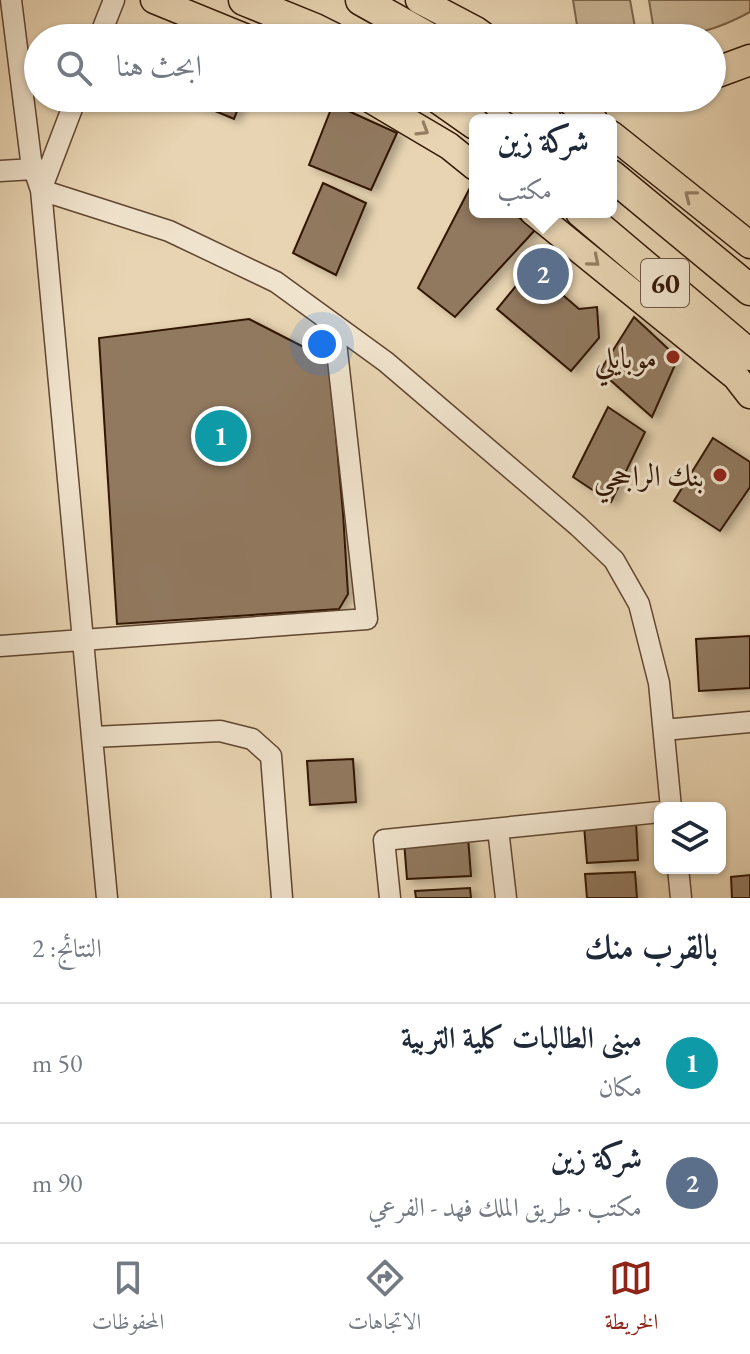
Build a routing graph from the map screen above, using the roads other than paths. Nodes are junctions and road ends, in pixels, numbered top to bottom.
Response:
1 (11, 0) edge
2 (114, 0) edge
3 (154, 0) edge
4 (244, 0) edge
5 (361, 0) edge
6 (419, 0) edge
7 (105, 24) edge
8 (213, 24) edge
9 (303, 24) edge
10 (404, 24) edge
11 (465, 24) edge
12 (750, 60) edge
13 (726, 69) edge
14 (24, 104) edge
15 (25, 112) edge
16 (71, 112) edge
17 (392, 112) edge
18 (617, 139) edge
19 (469, 162) edge
20 (34, 169) junction
21 (0, 171) edge
22 (617, 180) edge
23 (41, 190) junction
24 (542, 218) edge
25 (587, 218) edge
26 (718, 218) junction
27 (694, 245) junction
28 (750, 245) edge
29 (750, 290) edge
30 (676, 311) junction
31 (334, 324) junction
32 (750, 355) edge
33 (750, 395) edge
34 (83, 640) junction
35 (0, 646) edge
36 (750, 722) edge
37 (664, 730) junction
38 (93, 737) junction
39 (670, 802) edge
40 (654, 813) edge
41 (498, 829) junction
42 (679, 874) edge
43 (107, 898) edge
44 (282, 898) edge
45 (390, 898) edge
46 (506, 898) edge
47 (681, 898) edge

1 - 14 street
2 - 7 street
3 - 8 main road
4 - 9 highway
5 - 10 highway
6 - 11 main road
12 - 13 highway
15 - 20 street
16 - 23 street
17 -> 19 main road
26 -> 18 main road
20 - 21 street
20 - 23 street
22 - 27 highway, 60
23 - 31 street
23 - 34 street
24 -> 30 main road
25 - 30 highway, 60
26 - 27 main road
26 - 28 main road
27 - 29 highway, 60
30 - 32 highway, 60
30 - 33 main road
31 - 34 street
31 - 37 street
34 - 35 street
34 - 38 street
36 - 37 street
37 - 39 street
38 - 43 street
38 - 44 street
40 - 41 street
41 - 45 street
41 - 46 street
42 - 47 street

